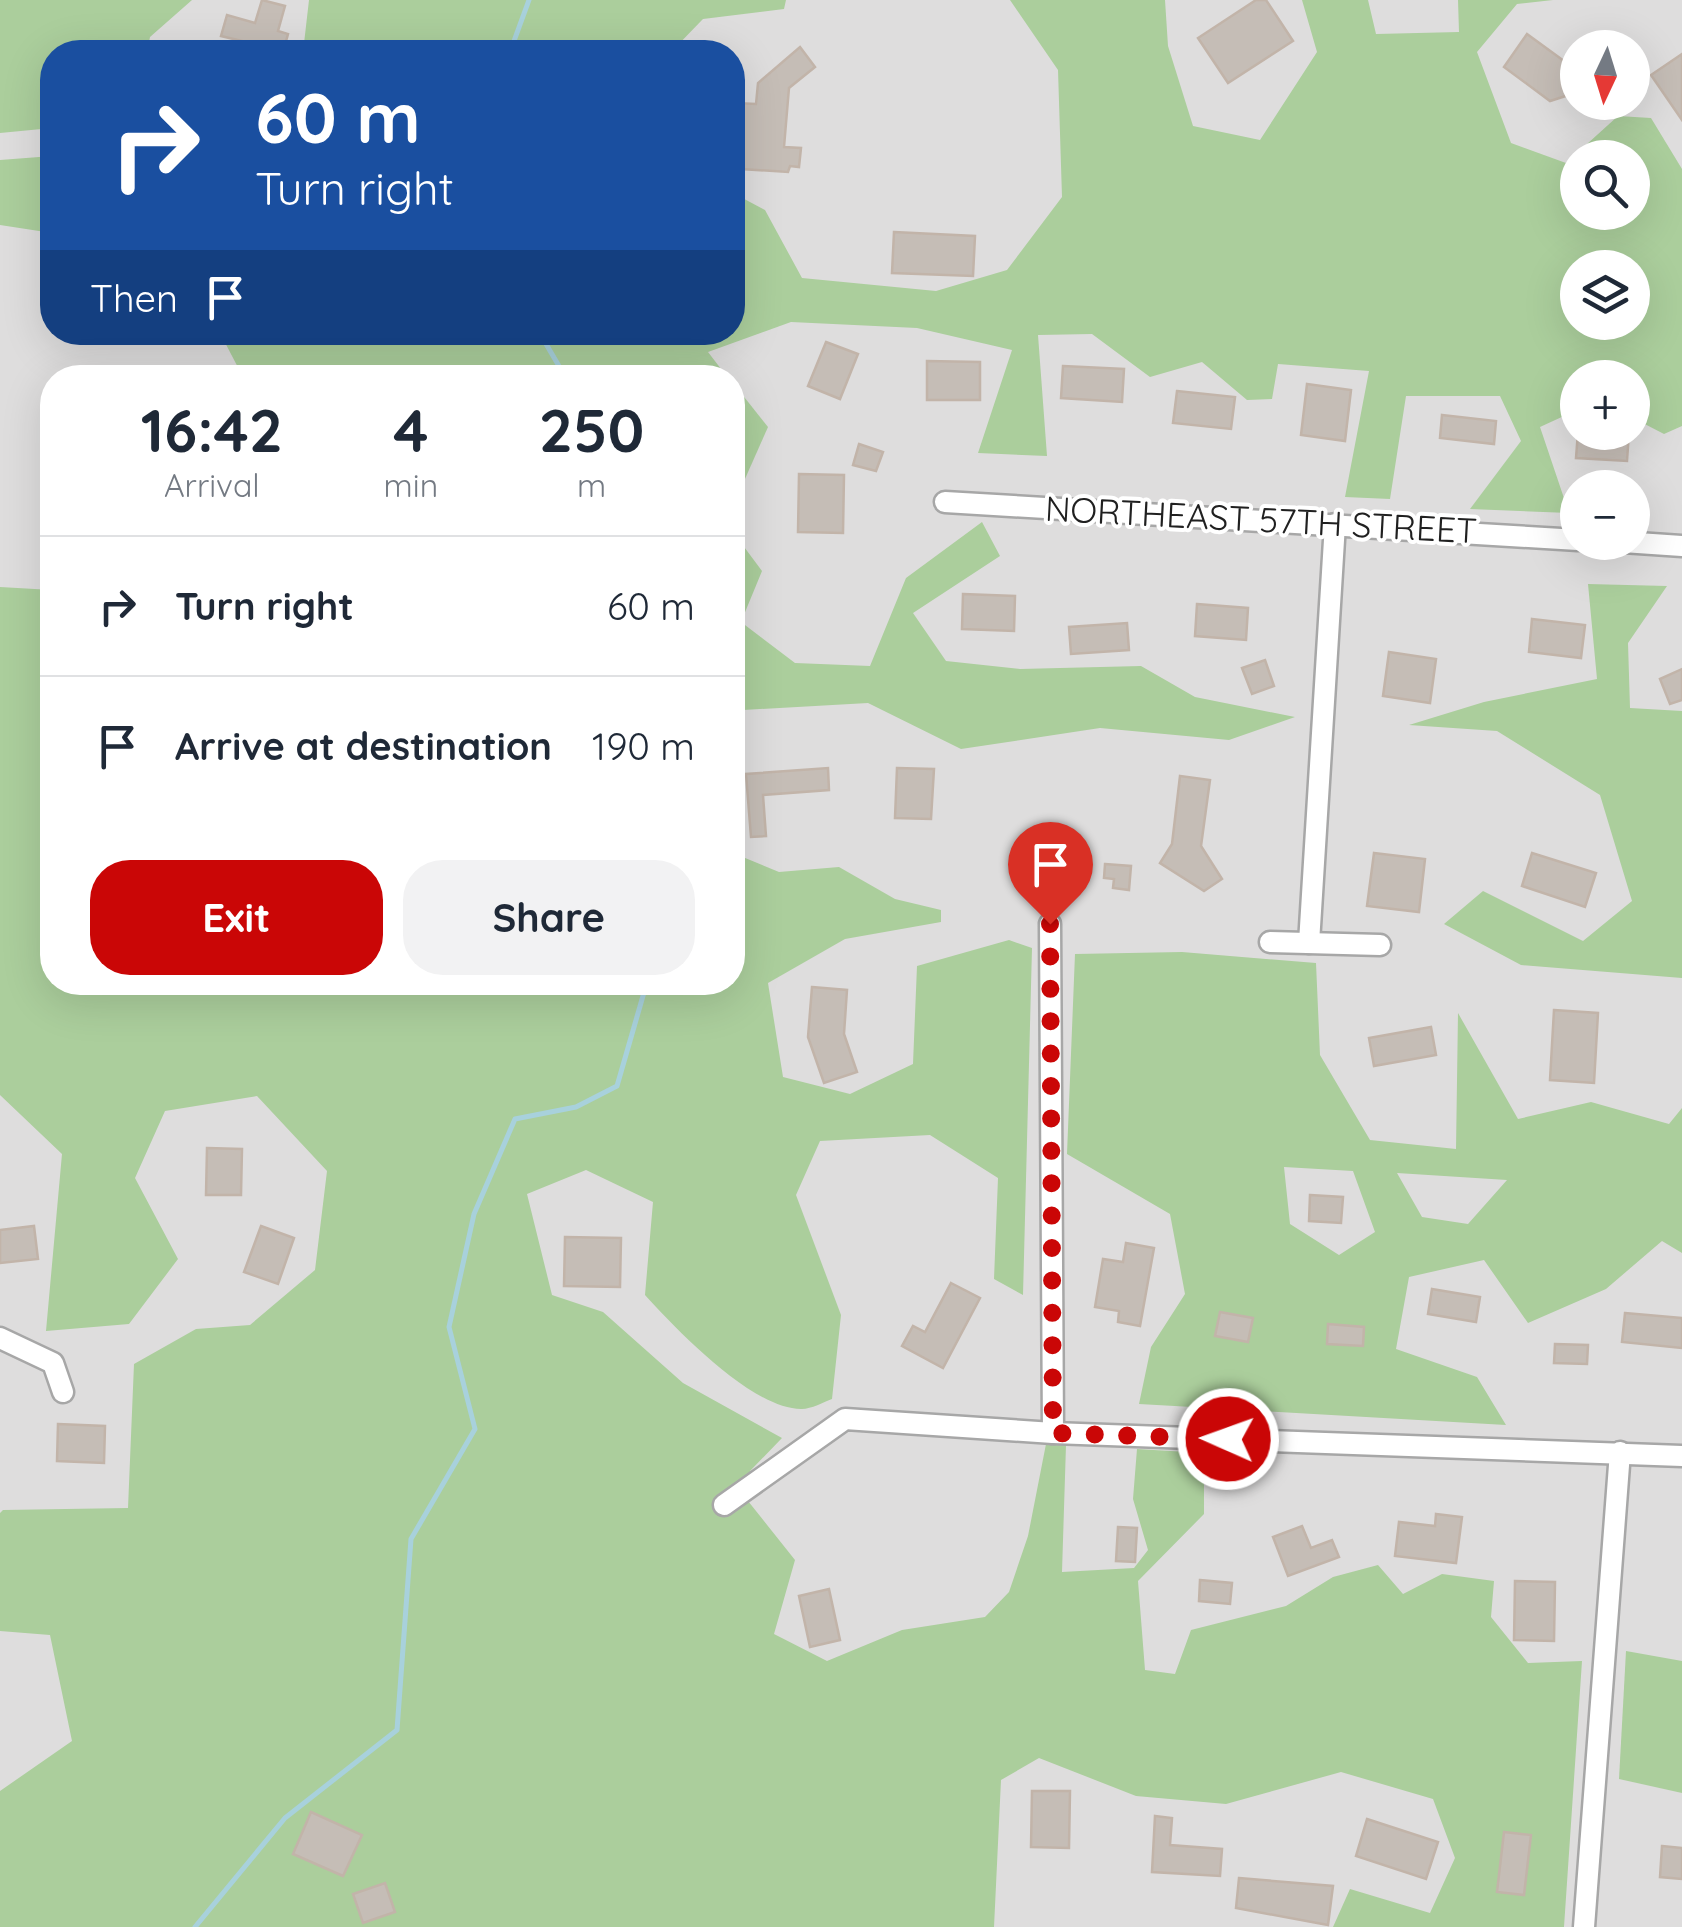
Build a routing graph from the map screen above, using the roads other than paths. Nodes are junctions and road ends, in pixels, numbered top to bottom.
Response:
1 (945, 502) dead end
2 (1335, 524) junction
3 (1560, 539) edge
4 (1650, 544) edge
5 (1682, 546) edge
6 (1050, 924) dead end
7 (1270, 942) dead end
8 (1309, 943) junction
9 (1380, 945) dead end
10 (0, 1338) edge
11 (63, 1392) dead end
12 (1053, 1433) junction
13 (1620, 1452) junction
14 (1682, 1456) edge
15 (724, 1506) dead end
16 (1584, 1927) edge

1 - 2 street, NORTHEAST 57TH STREET
2 - 3 street, NORTHEAST 57TH STREET
2 - 8 street
4 - 5 street
6 - 12 street
7 - 8 street
8 - 9 street
10 - 11 street
12 - 13 street
12 - 15 street
13 - 14 street
13 - 16 street

